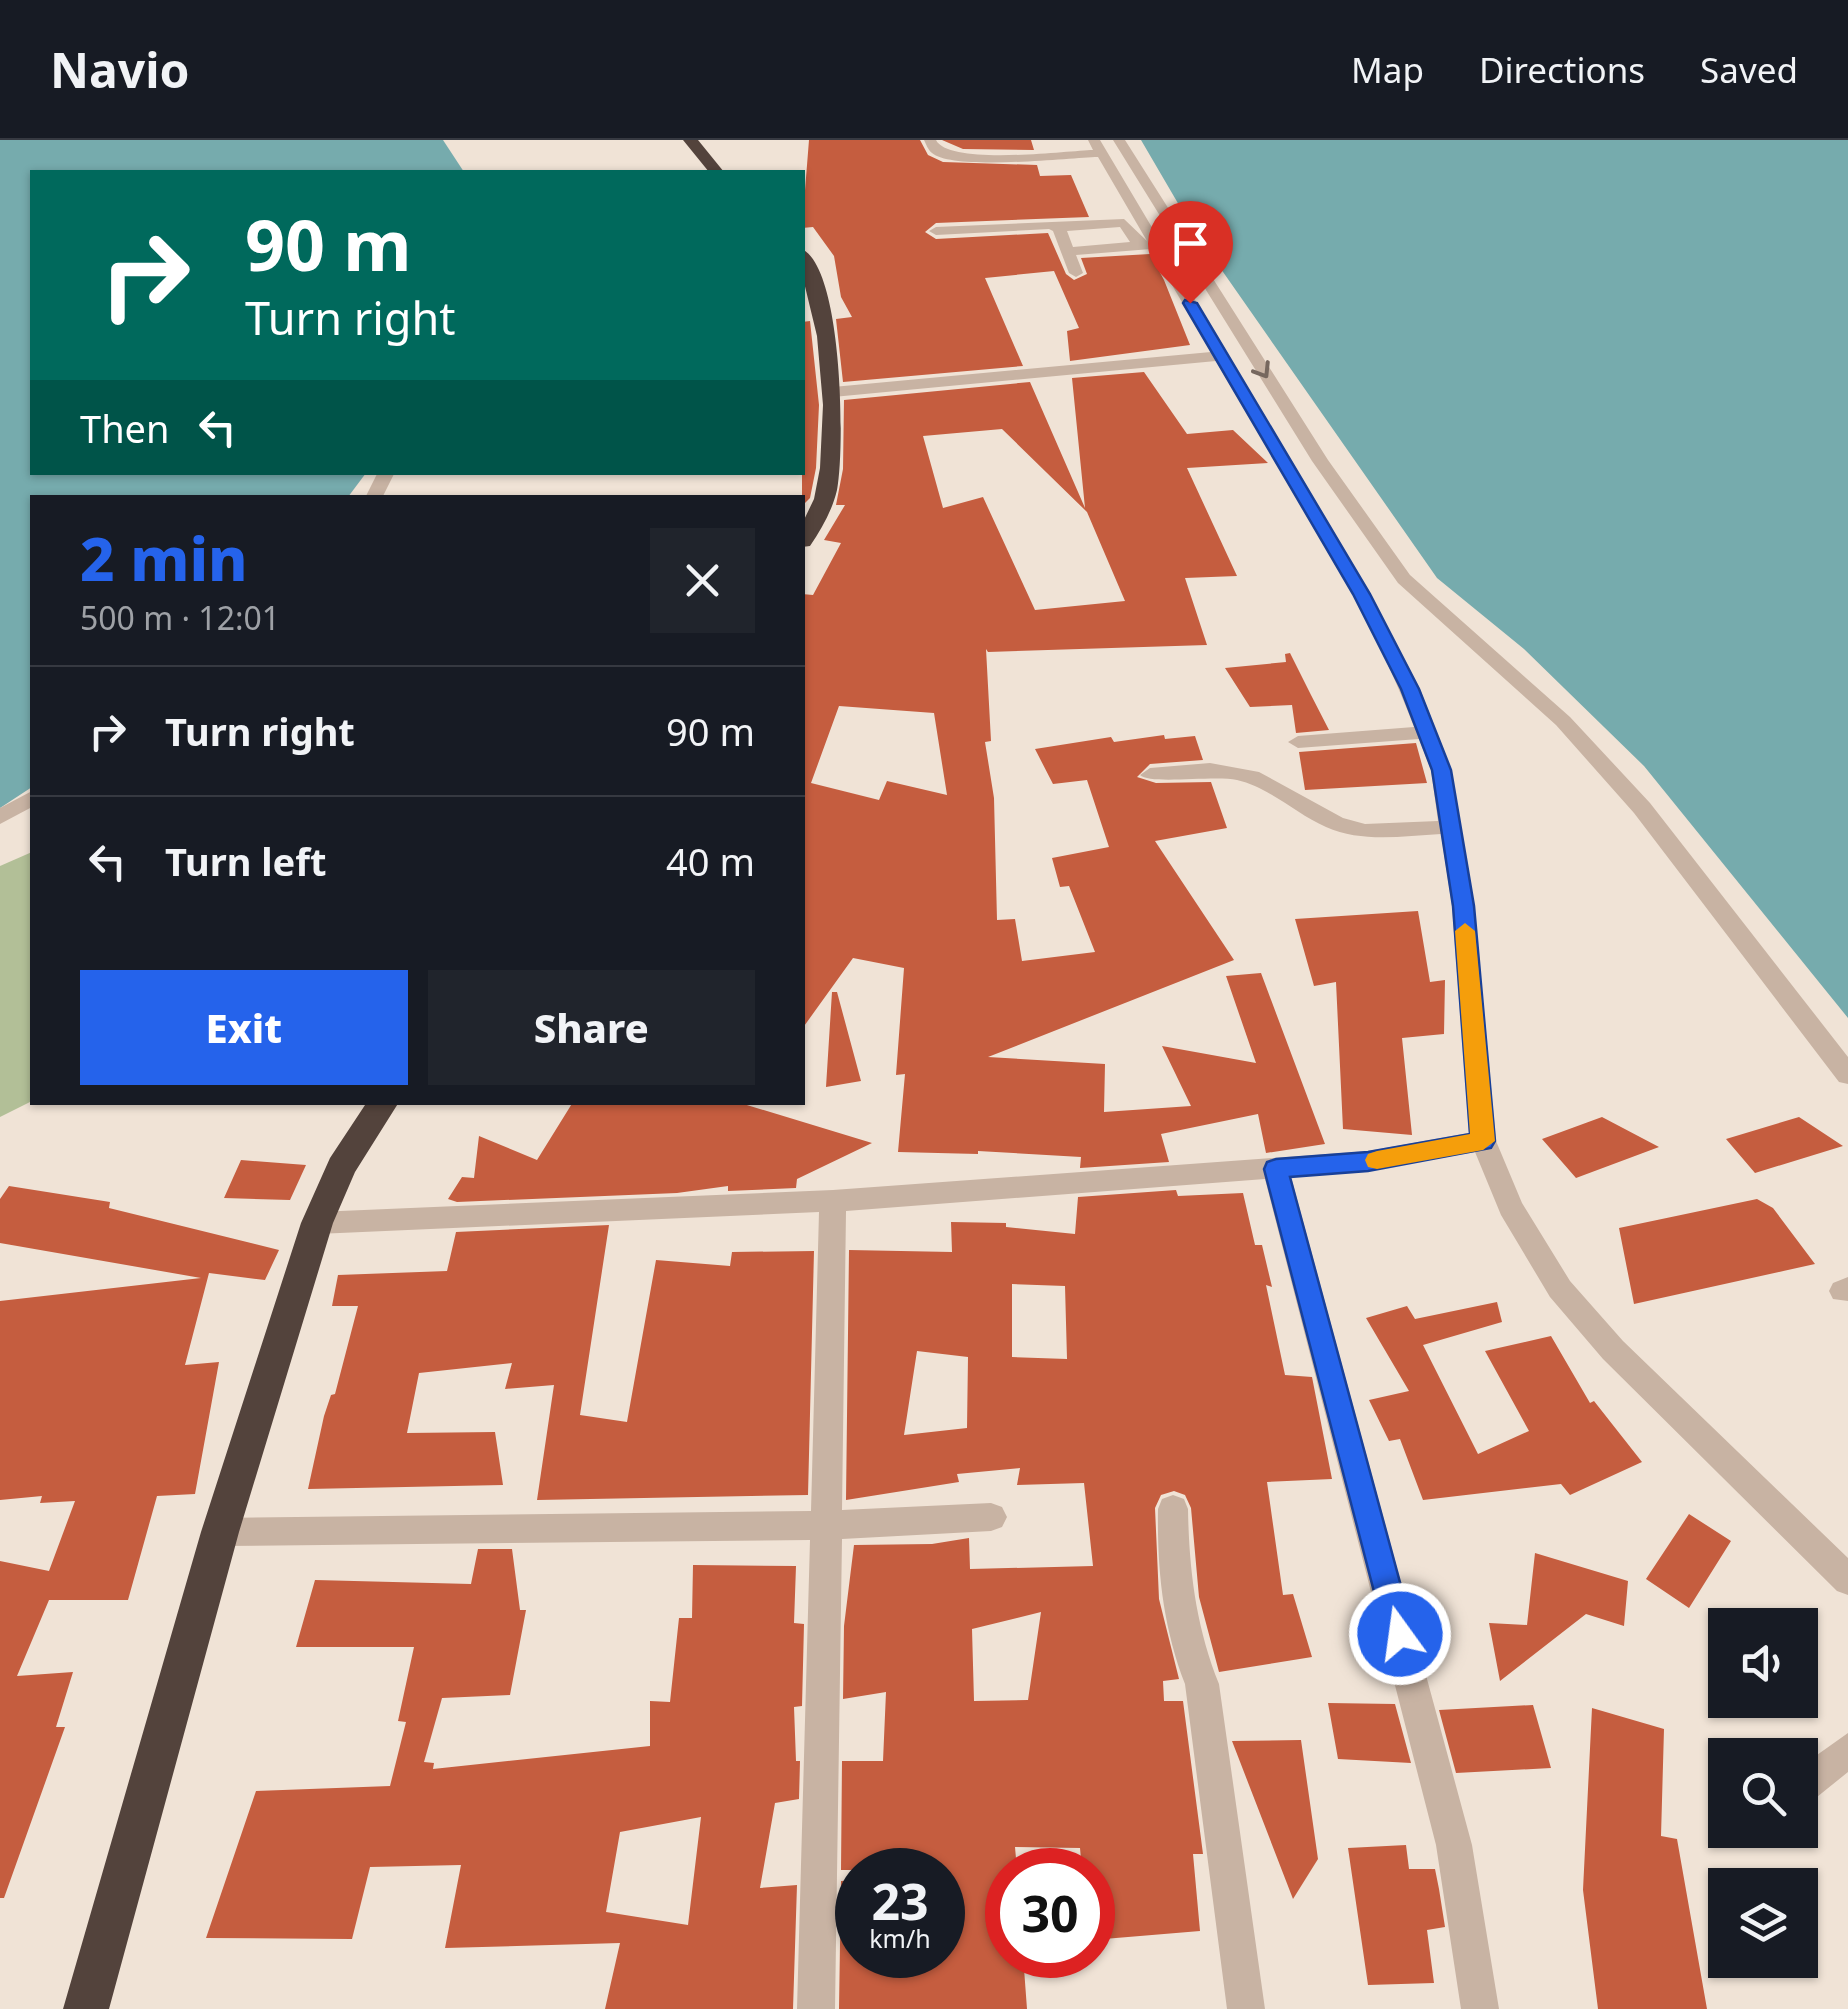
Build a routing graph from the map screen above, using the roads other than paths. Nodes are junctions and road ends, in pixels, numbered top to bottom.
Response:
1 (690, 140) edge
2 (930, 140) edge
3 (1119, 140) edge
4 (1098, 147) edge
5 (715, 170) edge
6 (1136, 226) junction
7 (1059, 228) junction
8 (936, 232) dead end
9 (1151, 247) junction
10 (1185, 247) junction
11 (1068, 252) junction
12 (1076, 273) dead end
13 (808, 281) edge
14 (1222, 356) junction
15 (832, 392) junction
16 (805, 537) edge
17 (1411, 587) junction
18 (1361, 594) junction
19 (1426, 732) junction
20 (1298, 742) dead end
21 (1150, 775) dead end
22 (30, 799) edge
23 (0, 816) edge
24 (1450, 826) junction
25 (1848, 1075) edge
26 (382, 1105) edge
27 (1483, 1141) junction
28 (1276, 1169) junction
29 (833, 1201) junction
30 (316, 1223) junction
31 (1173, 1509) dead end
32 (991, 1517) dead end
33 (824, 1525) junction
34 (220, 1532) junction
35 (1848, 1580) edge
36 (1848, 1750) edge
37 (1818, 1774) edge
38 (86, 2009) edge
39 (816, 2009) edge
40 (1246, 2009) edge
41 (1480, 2009) edge

1 - 5 highway
2 - 4 street
3 - 10 street
4 - 6 street
6 - 7 street
6 - 9 street
7 - 8 street
7 - 11 street
9 - 10 street
9 - 11 street
9 - 14 street
10 -> 17 street
11 - 12 street
13 - 15 highway
14 - 15 street
14 - 18 street
15 - 16 highway
17 - 18 street
17 - 25 street
18 - 19 street
19 - 20 street
19 - 24 street
21 - 24 street
22 - 23 street
24 - 27 street
26 - 30 highway
27 - 28 street
27 - 35 street
28 - 29 street
28 - 41 street
29 - 30 street
29 - 33 street
30 - 34 highway
31 - 40 street
32 - 33 street
33 - 34 street
33 - 39 street
34 - 38 highway
36 - 37 street

